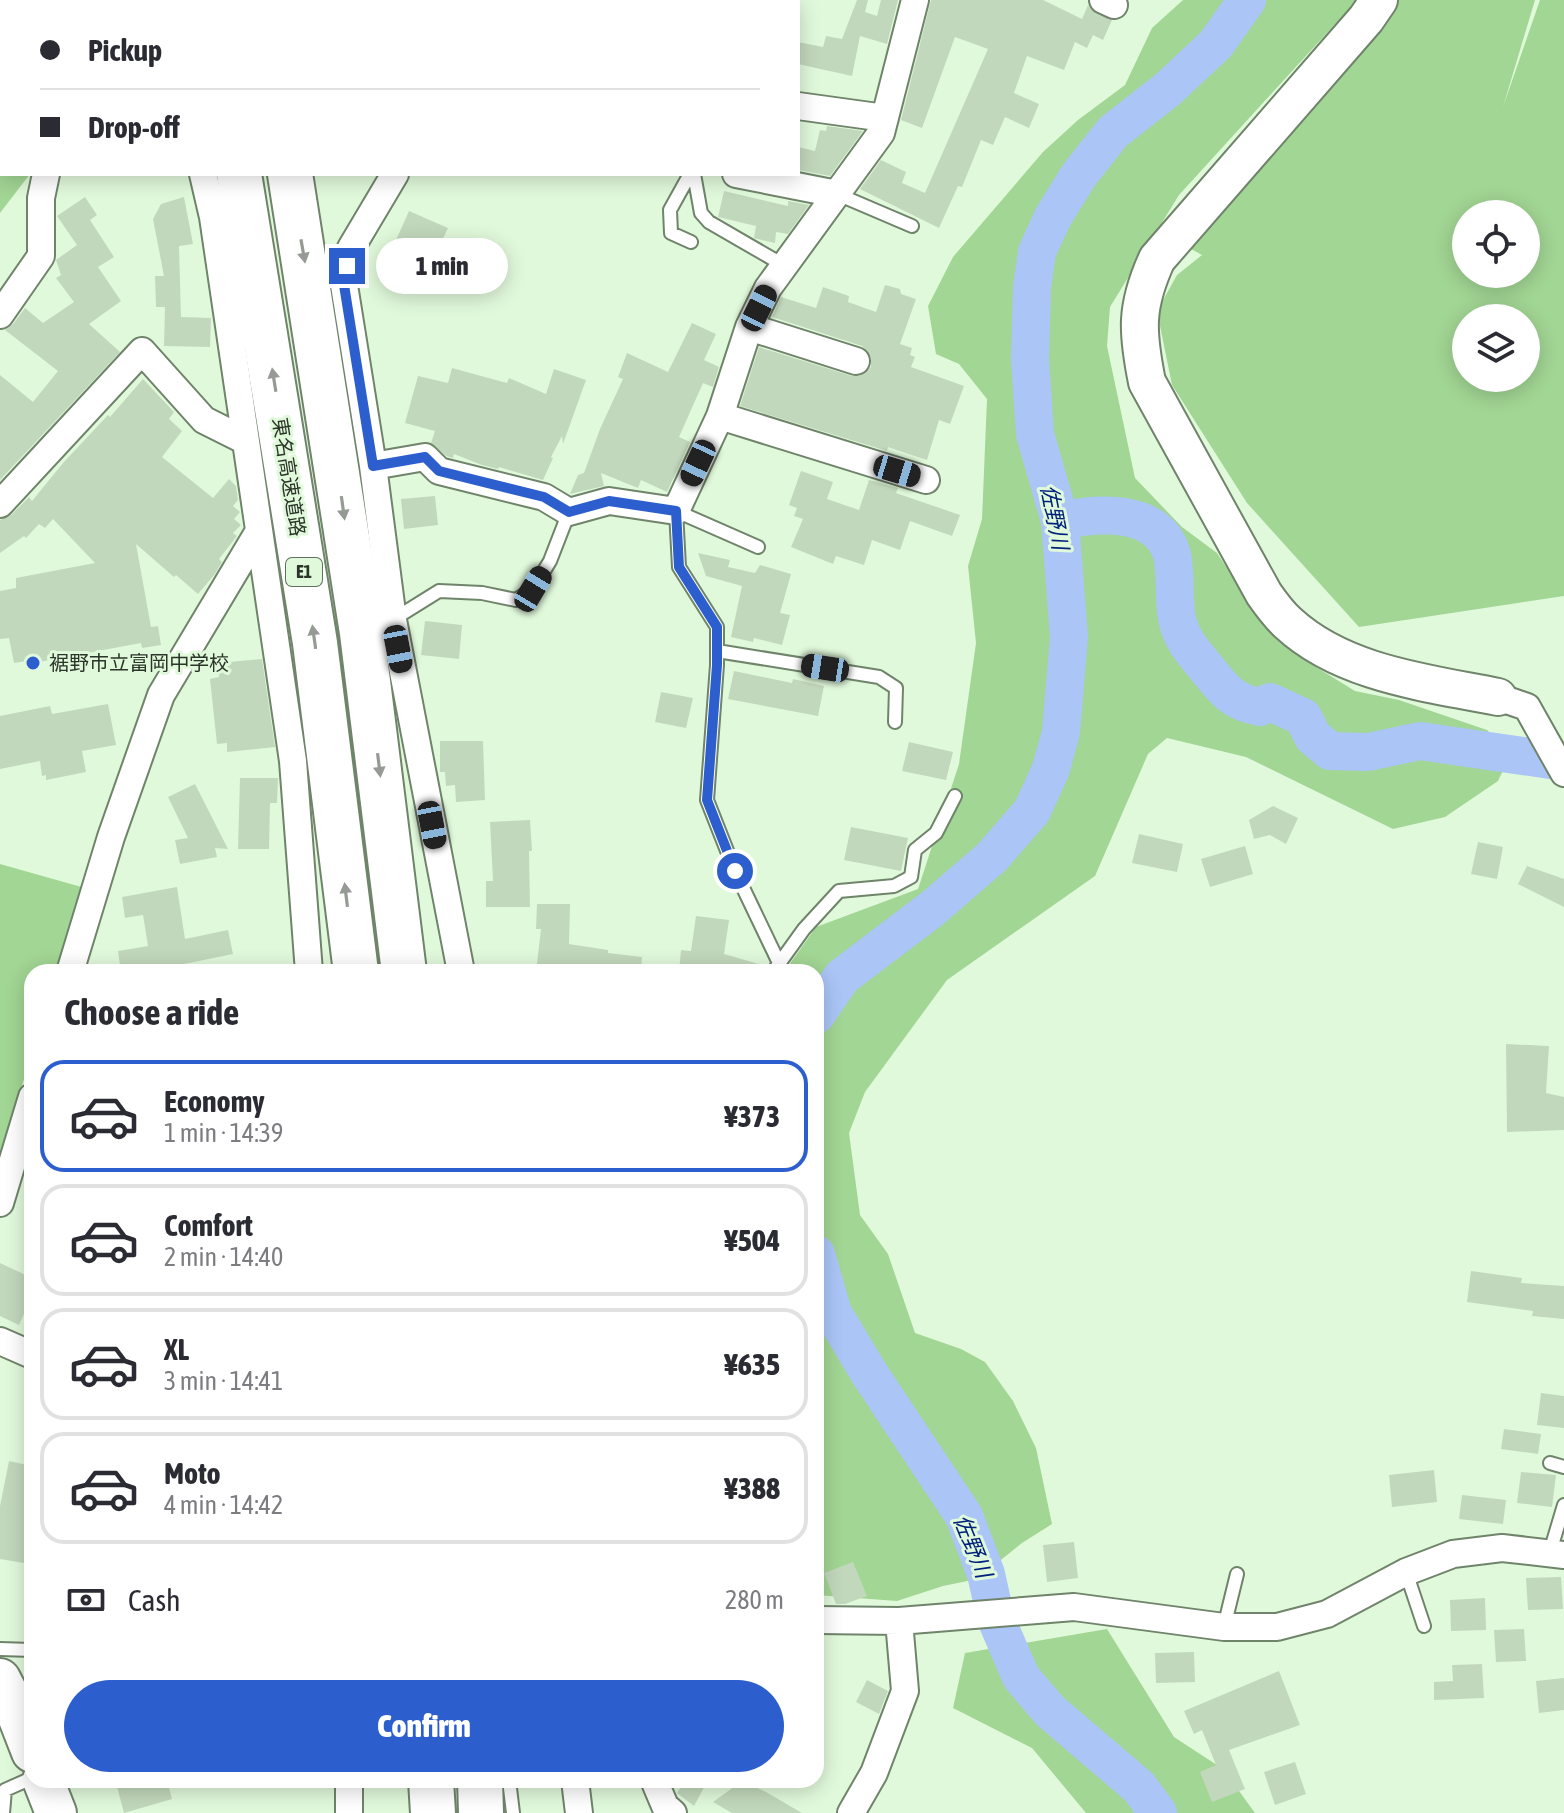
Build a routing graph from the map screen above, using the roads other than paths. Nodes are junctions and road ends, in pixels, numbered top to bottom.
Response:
1 (915, 0) edge
2 (1379, 0) edge
3 (800, 106) edge
4 (885, 118) junction
5 (46, 176) edge
6 (203, 176) edge
7 (239, 176) edge
8 (290, 176) edge
9 (394, 176) edge
10 (691, 176) edge
11 (692, 176) edge
12 (746, 176) edge
13 (837, 194) junction
14 (912, 226) dead end
15 (691, 242) dead end
16 (785, 266) junction
17 (0, 315) edge
18 (749, 327) junction
19 (856, 361) dead end
20 (720, 416) junction
21 (246, 441) junction
22 (373, 466) junction
23 (926, 480) dead end
24 (0, 504) edge
25 (676, 511) junction
26 (569, 512) junction
27 (259, 531) junction
28 (758, 547) dead end
29 (393, 620) junction
30 (717, 651) junction
31 (1498, 697) joint
32 (895, 722) dead end
33 (1564, 773) edge
34 (955, 796) dead end
35 (72, 964) edge
36 (308, 964) edge
37 (355, 964) edge
38 (403, 964) edge
39 (459, 964) edge
40 (774, 964) edge
41 (779, 964) edge
42 (24, 1124) edge
43 (0, 1203) edge
44 (0, 1341) edge
45 (24, 1352) edge
46 (1550, 1463) dead end
47 (1564, 1467) edge
48 (1564, 1505) edge
49 (1557, 1554) edge
50 (1406, 1572) junction
51 (1237, 1574) dead end
52 (824, 1620) edge
53 (899, 1621) junction
54 (1424, 1626) dead end
55 (1224, 1627) junction
56 (0, 1649) edge
57 (24, 1650) edge
58 (0, 1679) edge
59 (24, 1732) edge
60 (24, 1782) edge
61 (46, 1788) edge
62 (349, 1788) edge
63 (428, 1788) edge
64 (430, 1788) edge
65 (480, 1788) edge
66 (510, 1788) edge
67 (576, 1788) edge
68 (657, 1788) edge
69 (3, 1813) edge
70 (56, 1813) edge
71 (349, 1813) edge
72 (426, 1813) edge
73 (433, 1813) edge
74 (481, 1813) edge
75 (513, 1813) edge
76 (579, 1813) edge
77 (673, 1813) edge
78 (851, 1813) edge

1 - 4 street
2 - 31 street
3 - 4 street
4 - 13 street
5 - 17 street
6 - 21 street
37 -> 7 highway, 東名高速道路 / E1
8 -> 38 highway, E1
9 - 22 street
10 - 15 lane
11 - 16 lane
12 - 13 street
13 - 14 lane
13 - 16 street
16 - 18 street
18 - 19 street
18 - 20 street
20 - 23 street
20 - 25 street
21 - 24 street
21 - 27 street
22 - 26 street
22 - 29 street
25 - 26 street
25 - 28 lane
25 - 30 lane
26 - 29 lane
27 - 35 street
27 - 36 street
29 - 39 street
30 - 32 lane
30 - 40 lane
31 - 33 street
34 - 41 lane
42 - 43 street
44 - 45 street
46 - 47 lane
48 - 49 lane
49 - 50 street
50 - 54 lane
50 - 55 street
51 - 55 lane
52 - 53 street
53 - 55 street
53 - 78 street
56 - 57 lane
58 - 59 main road
60 - 69 lane
61 - 70 main road
62 - 71 street
63 - 72 lane
64 - 73 highway
65 - 74 highway
66 - 75 lane
67 - 76 street
68 - 77 street

